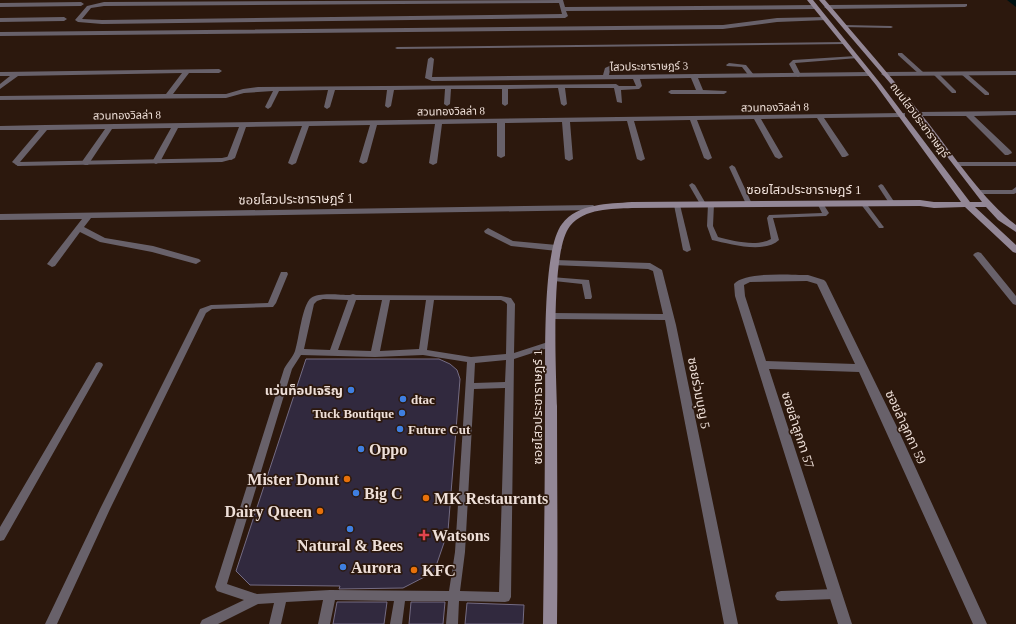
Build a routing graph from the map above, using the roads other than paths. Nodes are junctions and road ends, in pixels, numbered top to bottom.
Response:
1 (662, 0) edge
2 (709, 0) edge
3 (758, 0) edge
4 (810, 0) edge
5 (822, 0) edge
6 (561, 1) edge
7 (463, 2) junction
8 (81, 4) dead end
9 (0, 5) edge
10 (965, 5) dead end
11 (714, 7) junction
12 (764, 7) junction
13 (815, 7) junction
14 (828, 7) junction
15 (666, 8) junction
16 (563, 9) junction
17 (337, 11) junction
18 (463, 17) junction
19 (64, 19) dead end
20 (825, 19) junction
21 (0, 20) edge
22 (844, 26) junction
23 (891, 26) dead end
24 (0, 34) edge
25 (845, 43) junction
26 (397, 48) dead end
27 (900, 54) dead end
28 (856, 57) junction
29 (431, 59) dead end
30 (616, 65) dead end
31 (729, 65) dead end
32 (219, 71) dead end
33 (187, 72) junction
34 (921, 73) junction
35 (935, 73) junction
36 (963, 73) junction
37 (1016, 73) edge
38 (0, 74) edge
39 (16, 74) junction
40 (798, 74) junction
41 (869, 74) junction
42 (884, 74) junction
43 (751, 75) junction
44 (694, 76) junction
45 (606, 77) junction
46 (636, 77) junction
47 (505, 86) junction
48 (561, 86) junction
49 (391, 87) junction
50 (448, 87) junction
51 (0, 88) edge
52 (277, 88) junction
53 (332, 88) junction
54 (617, 88) junction
55 (671, 92) dead end
56 (700, 92) junction
57 (724, 92) dead end
58 (954, 92) dead end
59 (987, 94) dead end
60 (168, 96) junction
61 (0, 98) edge
62 (620, 102) dead end
63 (446, 104) dead end
64 (505, 104) dead end
65 (564, 104) dead end
66 (327, 106) dead end
67 (388, 106) dead end
68 (268, 107) dead end
69 (1016, 113) edge
70 (916, 114) junction
71 (968, 114) junction
72 (902, 116) junction
73 (820, 117) junction
74 (756, 118) junction
75 (693, 119) junction
76 (630, 120) junction
77 (501, 121) junction
78 (566, 121) junction
79 (439, 122) junction
80 (374, 123) junction
81 (306, 124) junction
82 (243, 125) junction
83 (110, 126) junction
84 (176, 126) junction
85 (44, 127) junction
86 (0, 128) edge
87 (1008, 153) dead end
88 (845, 155) dead end
89 (501, 156) dead end
90 (231, 158) joint
91 (708, 158) dead end
92 (779, 158) dead end
93 (569, 159) dead end
94 (640, 159) dead end
95 (156, 162) junction
96 (363, 162) dead end
97 (85, 163) junction
98 (433, 163) dead end
99 (18, 164) joint
100 (292, 164) dead end
101 (958, 164) junction
102 (1016, 164) edge
103 (732, 167) dead end
104 (945, 175) junction
105 (966, 175) junction
106 (692, 185) dead end
107 (881, 186) dead end
108 (1015, 191) edge
109 (984, 198) junction
110 (965, 201) junction
111 (820, 203) junction
112 (863, 203) junction
113 (892, 203) junction
114 (707, 204) junction
115 (748, 204) junction
116 (677, 205) junction
117 (593, 208) junction
118 (88, 216) junction
119 (0, 217) edge
120 (881, 227) dead end
121 (79, 228) junction
122 (1016, 229) edge
123 (488, 231) dead end
124 (556, 248) junction
125 (687, 250) dead end
126 (1016, 250) edge
127 (978, 255) dead end
128 (196, 261) dead end
129 (555, 263) junction
130 (52, 264) dead end
131 (284, 274) dead end
132 (554, 279) junction
133 (779, 279) joint
134 (353, 296) junction
135 (387, 297) junction
136 (430, 297) junction
137 (588, 297) dead end
138 (1016, 302) edge
139 (551, 316) junction
140 (669, 317) junction
141 (551, 344) junction
142 (299, 352) junction
143 (423, 352) junction
144 (333, 353) junction
145 (375, 354) junction
146 (510, 356) junction
147 (471, 360) junction
148 (99, 365) dead end
149 (762, 365) junction
150 (863, 368) junction
151 (509, 385) junction
152 (470, 386) junction
153 (0, 538) edge
154 (835, 594) junction
155 (330, 595) junction
156 (400, 596) junction
157 (454, 596) junction
158 (781, 596) dead end
159 (281, 597) junction
160 (257, 599) junction
161 (51, 624) edge
162 (206, 624) edge
163 (275, 624) edge
164 (324, 624) edge
165 (396, 624) edge
166 (452, 624) edge
167 (550, 624) edge
168 (731, 624) edge
169 (845, 624) edge
170 (980, 624) edge

1 - 15 street
2 - 11 street
3 - 12 street
4 - 13 main road, ถนนไสวประชาราษฎร์
5 - 14 main road, ถนนไสวประชาราษฎร์
6 - 7 street
6 - 16 street
7 - 17 street
7 - 18 street
8 - 9 street
10 - 14 street
11 - 12 street
11 - 15 street
12 - 13 street
13 - 20 main road, ถนนไสวประชาราษฎร์
14 - 22 main road, ถนนไสวประชาราษฎร์
15 - 16 street
16 - 18 street
17 - 17 street
17 - 18 street
19 - 21 street
20 - 24 street
20 - 25 main road, ถนนไสวประชาราษฎร์
22 - 23 lane
22 - 42 main road, ถนนไสวประชาราษฎร์
25 - 26 lane
25 - 28 main road, ถนนไสวประชาราษฎร์
27 - 34 lane
28 - 40 lane
28 - 41 main road, ถนนไสวประชาราษฎร์
29 - 45 street, ไสวประชาราษฎร์ 3
30 - 45 street
31 - 43 lane
32 - 33 street
33 - 39 street
33 - 60 street
34 - 35 street
34 - 42 street
35 - 36 street
35 - 58 lane
36 - 37 street
36 - 59 lane
38 - 39 street
39 - 51 street
40 - 41 street, ไสวประชาราษฎร์ 3
40 - 43 street, ไสวประชาราษฎร์ 3
41 - 72 main road, ถนนไสวประชาราษฎร์
42 - 70 main road, ถนนไสวประชาราษฎร์
43 - 44 street, ไสวประชาราษฎร์ 3
44 - 46 street, ไสวประชาราษฎร์ 3
44 - 56 street
45 - 46 street, ไสวประชาราษฎร์ 3
46 - 54 street
47 - 48 street
47 - 50 street
47 - 64 street
48 - 54 street
48 - 65 street
49 - 50 street
49 - 53 street
49 - 67 street
50 - 63 street
52 - 53 street
52 - 60 street
52 - 68 street
53 - 66 street
54 - 62 street
55 - 56 street
56 - 57 street
60 - 61 street
69 - 71 street
70 - 71 street
70 - 101 main road, ถนนไสวประชาราษฎร์
71 - 87 street
72 - 73 street, สวนทองวิลล่า 8
72 - 104 main road, ถนนไสวประชาราษฎร์
73 - 74 street, สวนทองวิลล่า 8
73 - 88 street
74 - 75 street, สวนทองวิลล่า 8
74 - 92 street
75 - 76 street, สวนทองวิลล่า 8
75 - 91 street
76 - 78 street, สวนทองวิลล่า 8
76 - 94 street
77 - 78 street, สวนทองวิลล่า 8
77 - 79 street, สวนทองวิลล่า 8
77 - 89 street
78 - 93 street
79 - 80 street, สวนทองวิลล่า 8
79 - 98 street
80 - 81 street, สวนทองวิลล่า 8
80 - 96 street
81 - 82 street, สวนทองวิลล่า 8
81 - 100 street
82 - 84 street, สวนทองวิลล่า 8
82 - 90 street
83 - 84 street, สวนทองวิลล่า 8
83 - 85 street, สวนทองวิลล่า 8
83 - 97 street
84 - 95 street
85 - 86 street, สวนทองวิลล่า 8
85 - 99 street
90 - 95 lane
95 - 97 lane
97 - 99 lane
101 - 102 street
101 - 105 main road, ถนนไสวประชาราษฎร์
103 - 115 lane
104 - 105 main road
104 - 110 main road, ถนนไสวประชาราษฎร์
105 - 109 main road, ถนนไสวประชาราษฎร์
106 - 114 lane
107 - 113 lane
108 - 109 lane
109 - 110 main road, ซอยไสวประชาราษฎร์ 1
109 - 122 main road, ถนนไสวประชาราษฎร์
110 - 113 main road, ซอยไสวประชาราษฎร์ 1
110 - 126 main road, ถนนไสวประชาราษฎร์
111 - 112 main road, ซอยไสวประชาราษฎร์ 1
111 - 114 lane
111 - 115 main road, ซอยไสวประชาราษฎร์ 1
112 - 113 main road, ซอยไสวประชาราษฎร์ 1
112 - 120 lane
114 - 115 main road, ซอยไสวประชาราษฎร์ 1
114 - 116 main road, ซอยไสวประชาราษฎร์ 1
116 - 117 main road, ซอยไสวประชาราษฎร์ 1
116 - 125 lane
117 - 118 street, ซอยไสวประชาราษฎร์ 1
117 - 124 main road, ซอยไสวประชาราษฎร์ 1
118 - 119 street, ซอยไสวประชาราษฎร์ 1
118 - 121 street
121 - 128 street
121 - 130 street
123 - 124 street
124 - 129 main road, ซอยไสวประชาราษฎร์ 1
127 - 138 street
129 - 132 main road, ซอยไสวประชาราษฎร์ 1
129 - 140 street, ซอยร่วมบุญ 5
131 - 161 lane
132 - 137 lane
132 - 139 main road, ซอยไสวประชาราษฎร์ 1
133 - 149 street, ซอยลำลูกกา 57
133 - 150 street, ซอยลำลูกกา 59
134 - 135 lane
134 - 142 lane
134 - 144 lane
135 - 136 lane
135 - 145 lane
136 - 143 lane
136 - 146 lane
139 - 140 street
139 - 141 main road, ซอยไสวประชาราษฎร์ 1
140 - 168 street, ซอยร่วมบุญ 5
141 - 146 lane
141 - 167 main road, ซอยไสวประชาราษฎร์ 1
142 - 144 lane
142 - 160 lane
143 - 145 lane
143 - 147 lane
144 - 145 lane
146 - 147 lane
146 - 151 lane
147 - 152 lane
148 - 153 lane
149 - 150 street
149 - 154 street, ซอยลำลูกกา 57
150 - 170 street, ซอยลำลูกกา 59
151 - 152 lane
151 - 157 lane
152 - 157 lane
154 - 158 lane
154 - 169 street, ซอยลำลูกกา 57
155 - 156 lane
155 - 159 lane
155 - 164 lane
156 - 157 lane
156 - 165 lane
157 - 166 lane
159 - 160 lane
159 - 163 lane
160 - 162 lane

